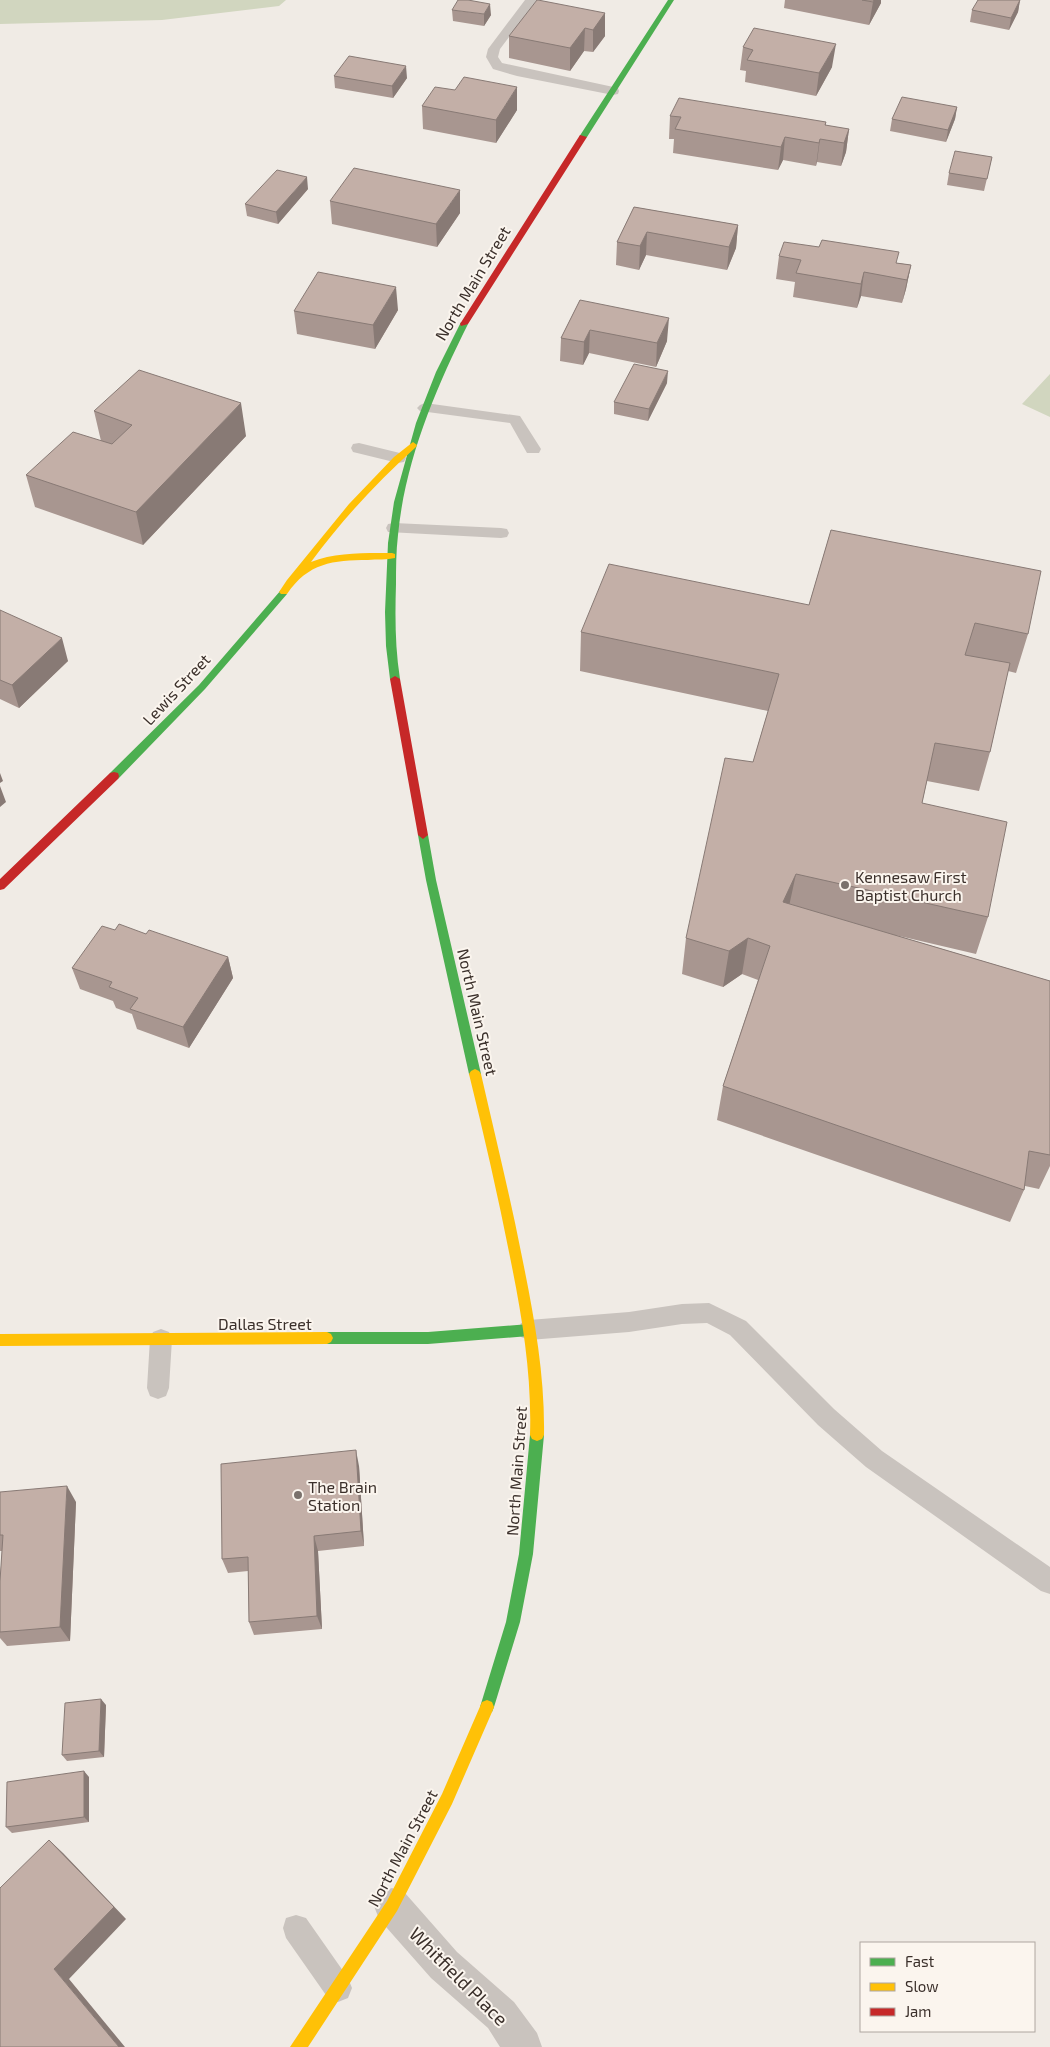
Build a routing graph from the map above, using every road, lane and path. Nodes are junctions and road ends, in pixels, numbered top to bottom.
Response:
1 (531, 0) edge
2 (671, 0) edge
3 (613, 91) junction
4 (424, 408) junction
5 (413, 445) junction
6 (359, 448) dead end
7 (533, 449) dead end
8 (398, 458) junction
9 (394, 528) junction
10 (501, 533) dead end
11 (392, 556) junction
12 (297, 575) junction
13 (0, 886) edge
14 (529, 1330) junction
15 (161, 1339) junction
16 (0, 1340) edge
17 (158, 1388) dead end
18 (1050, 1582) edge
19 (392, 1906) junction
20 (296, 1928) dead end
21 (338, 1988) junction
22 (298, 2047) edge
23 (523, 2047) edge

1 - 3 lane
2 - 3 main road, North Main Street
3 - 4 main road, North Main Street
4 - 5 main road, North Main Street
4 - 7 lane
5 - 8 main road
5 - 9 main road, North Main Street
6 - 8 lane
8 - 12 main road
9 - 10 lane
9 - 11 main road, North Main Street
11 - 12 main road, Lewis Street
11 - 14 main road, North Main Street
12 - 13 main road, Lewis Street
14 - 15 main road, Dallas Street
14 - 18 lane
14 - 19 main road, North Main Street
15 - 16 main road, Dallas Street
15 - 17 lane
19 - 21 main road, North Main Street
19 - 23 street, Whitfield Place
20 - 21 lane
21 - 22 main road, North Main Street

